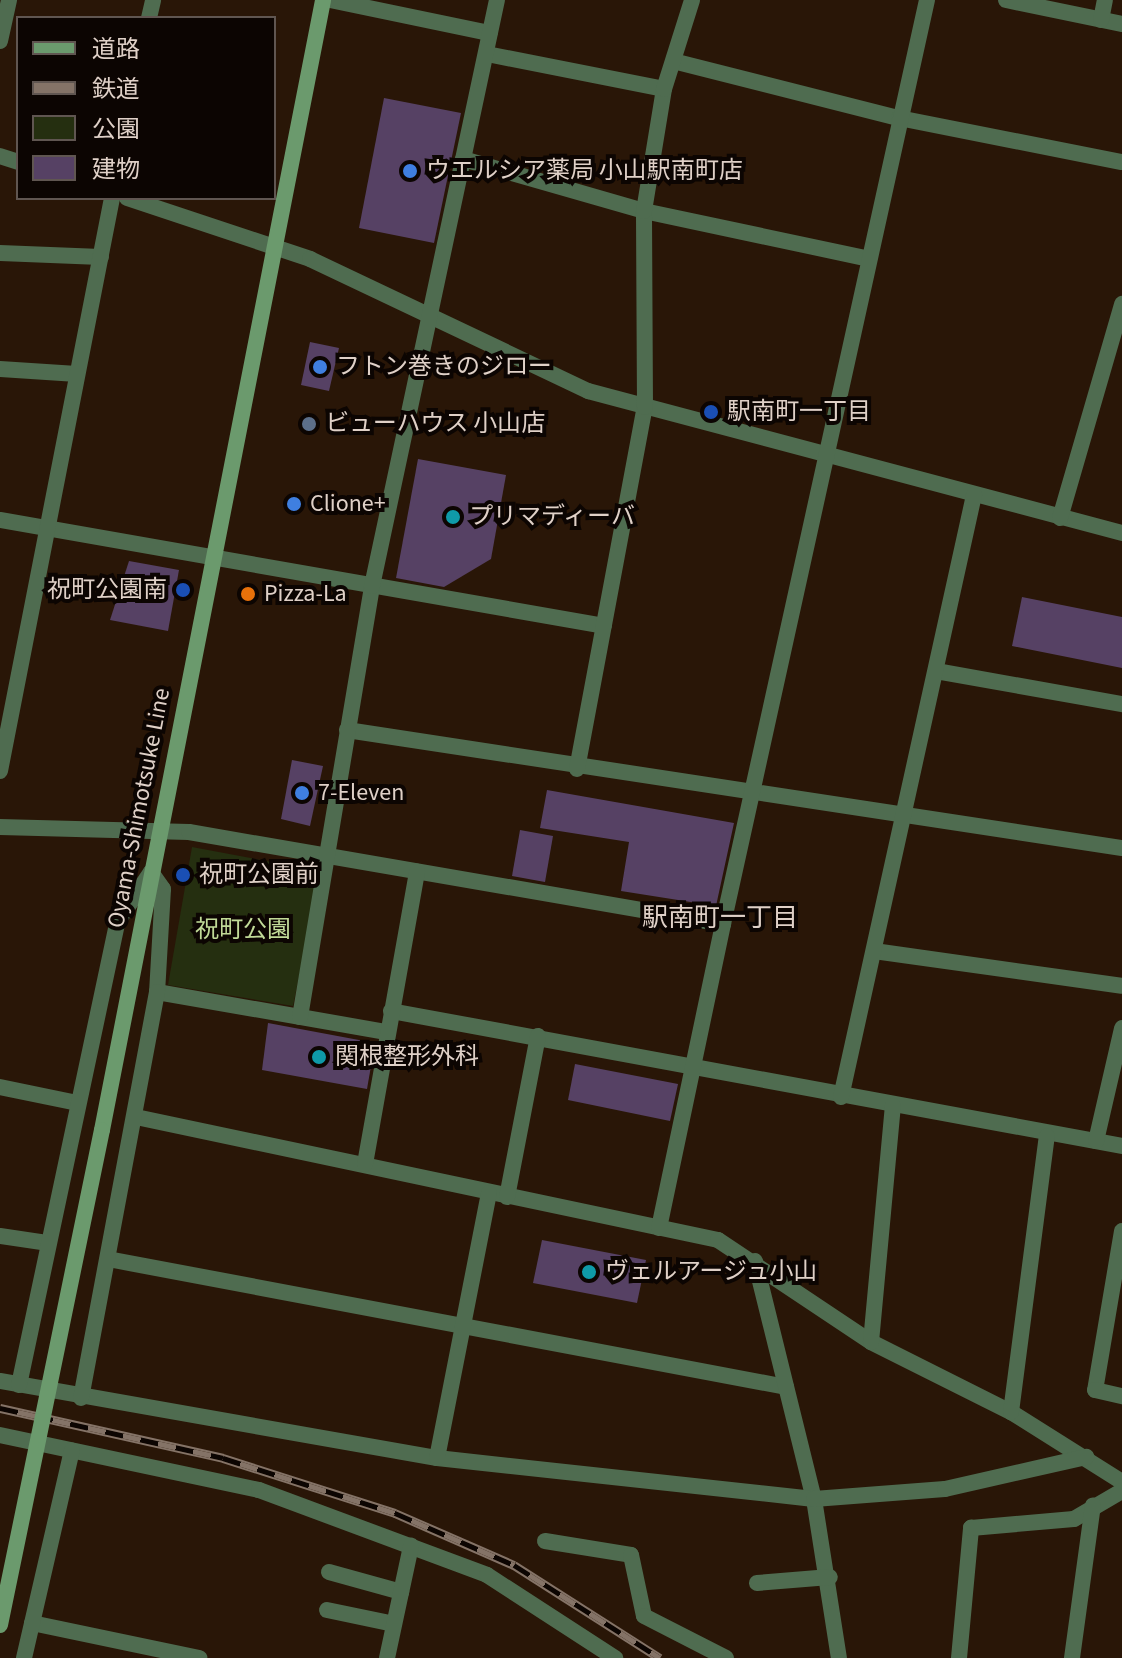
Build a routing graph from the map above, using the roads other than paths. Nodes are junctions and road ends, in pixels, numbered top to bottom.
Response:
1 (9, 0) edge
2 (323, 0) edge
3 (330, 0) edge
4 (497, 0) edge
5 (692, 0) edge
6 (927, 0) edge
7 (1006, 0) edge
8 (1105, 0) edge
9 (1101, 20) junction
10 (1122, 24) edge
11 (490, 33) junction
12 (0, 41) edge
13 (487, 54) junction
14 (677, 62) junction
15 (664, 89) junction
16 (899, 118) junction
17 (463, 159) junction
18 (1122, 162) edge
19 (112, 200) edge
20 (133, 200) edge
21 (644, 211) junction
22 (273, 246) junction
23 (0, 253) edge
24 (101, 257) junction
25 (869, 259) junction
26 (1122, 304) edge
27 (428, 314) junction
28 (0, 369) edge
29 (77, 374) junction
30 (645, 407) junction
31 (826, 453) junction
32 (974, 495) junction
33 (1060, 518) junction
34 (0, 520) edge
35 (49, 523) junction
36 (1122, 533) edge
37 (213, 555) junction
38 (372, 586) junction
39 (604, 626) junction
40 (936, 671) junction
41 (1122, 704) edge
42 (347, 730) junction
43 (577, 769) junction
44 (0, 771) edge
45 (753, 790) junction
46 (904, 815) junction
47 (0, 827) edge
48 (158, 833) junction
49 (1122, 848) edge
50 (323, 855) junction
51 (151, 872) junction
52 (417, 872) junction
53 (723, 924) junction
54 (874, 951) junction
55 (1122, 986) edge
56 (157, 992) junction
57 (391, 1011) junction
58 (300, 1017) junction
59 (1122, 1028) edge
60 (387, 1032) junction
61 (538, 1036) junction
62 (695, 1069) junction
63 (0, 1087) edge
64 (841, 1097) junction
65 (77, 1103) junction
66 (893, 1106) junction
67 (136, 1117) junction
68 (1047, 1136) junction
69 (1096, 1141) junction
70 (1122, 1146) edge
71 (365, 1164) junction
72 (489, 1193) junction
73 (507, 1197) junction
74 (659, 1228) junction
75 (1122, 1231) edge
76 (0, 1236) edge
77 (48, 1243) junction
78 (108, 1259) junction
79 (754, 1260) junction
80 (461, 1325) junction
81 (871, 1342) junction
82 (0, 1381) edge
83 (19, 1385) junction
84 (786, 1387) junction
85 (1122, 1396) edge
86 (81, 1398) junction
87 (1011, 1412) junction
88 (0, 1438) edge
89 (72, 1450) junction
90 (1086, 1457) junction
91 (437, 1458) junction
92 (1122, 1482) edge
93 (1122, 1491) edge
94 (814, 1499) junction
95 (1093, 1505) junction
96 (545, 1541) dead end
97 (411, 1546) junction
98 (329, 1572) dead end
99 (830, 1577) junction
100 (757, 1583) dead end
101 (401, 1592) junction
102 (327, 1610) dead end
103 (32, 1623) junction
104 (394, 1624) junction
105 (0, 1625) edge
106 (604, 1655) edge
107 (24, 1658) edge
108 (199, 1658) edge
109 (387, 1658) edge
110 (726, 1658) edge
111 (839, 1658) edge
112 (959, 1658) edge
113 (1072, 1658) edge

1 - 12 street
2 - 22 main road, Oyama-Shimotsuke Line
3 - 11 street
4 - 11 street
5 - 14 street
6 - 16 street
7 - 9 street
8 - 9 street
9 - 10 street
11 - 13 street
13 - 15 street
13 - 17 street
14 - 15 street
14 - 16 street
15 - 21 street
16 - 18 street
16 - 25 street
17 - 21 street
17 - 27 street
19 - 24 street
20 - 22 street
21 - 25 street
21 - 30 street
22 - 27 street
22 - 37 main road, Oyama-Shimotsuke Line
23 - 24 street
24 - 29 street
25 - 31 street
26 - 33 street
27 - 30 street
27 - 38 street
28 - 29 street
29 - 35 street
30 - 31 street
30 - 39 street
31 - 32 street
31 - 45 street
32 - 33 street
32 - 40 street
33 - 36 street
34 - 35 street
35 - 37 street
35 - 44 street
37 - 38 street
37 - 48 main road, Oyama-Shimotsuke Line
38 - 39 street
38 - 42 street
39 - 43 street
40 - 41 street
40 - 46 street
42 - 43 street
42 - 50 street
43 - 45 street
45 - 46 street
45 - 53 street
46 - 49 street
46 - 54 street
47 - 48 street
48 - 50 street
48 - 51 main road, Oyama-Shimotsuke Line
50 - 52 street
50 - 58 street
51 - 56 street
51 - 65 street
51 - 105 main road, Oyama-Shimotsuke Line, bridge
52 - 53 street
52 - 57 street
53 - 62 street
54 - 55 street
54 - 64 street
56 - 58 street
56 - 67 street
57 - 60 street
57 - 61 street
58 - 60 street
59 - 69 street
60 - 71 street
61 - 62 street
61 - 73 street
62 - 64 street
62 - 74 street
63 - 65 street
64 - 66 street
65 - 77 street
66 - 68 street
66 - 81 street
67 - 71 street
67 - 78 street
68 - 69 street
68 - 87 street
69 - 70 street
71 - 72 street
72 - 73 street
72 - 80 street
73 - 74 street
74 - 79 street
75 - 85 street
76 - 77 street
77 - 83 street
78 - 80 street
78 - 86 street
79 - 81 street
79 - 84 street
80 - 84 street
80 - 91 street
81 - 87 street
82 - 83 street
83 - 86 street
84 - 94 street
86 - 91 street
87 - 90 street
88 - 89 street
89 - 97 street
89 - 103 street
90 - 92 street
90 - 94 street
91 - 94 street
93 - 95 street
94 - 99 street
95 - 112 street
95 - 113 street
96 - 110 street
97 - 101 street
97 - 106 street
98 - 101 street
99 - 100 street
99 - 111 street
101 - 104 street
102 - 104 street
103 - 107 street
103 - 108 street
104 - 109 street

